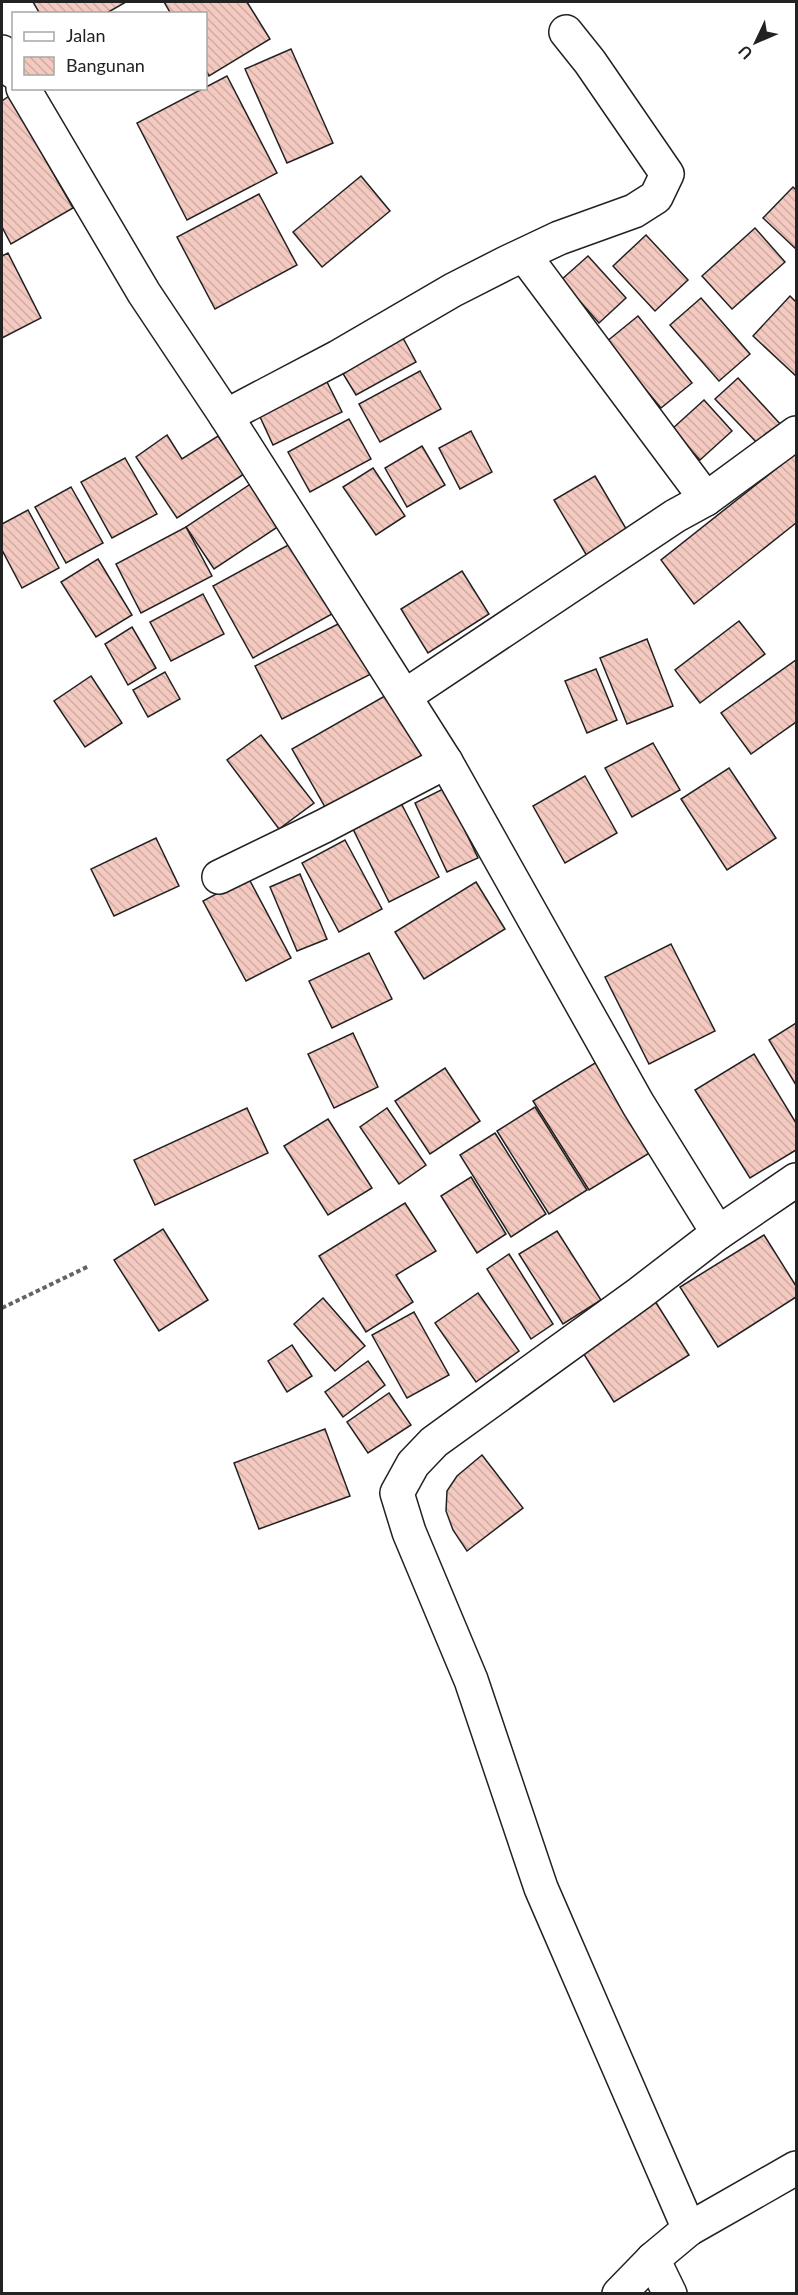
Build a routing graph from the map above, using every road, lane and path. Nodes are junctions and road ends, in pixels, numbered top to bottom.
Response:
1 (566, 32) dead end
2 (2, 52) edge
3 (12, 69) edge
4 (24, 90) edge
5 (524, 255) junction
6 (226, 416) junction
7 (796, 433) edge
8 (706, 499) junction
9 (405, 696) junction
10 (446, 762) junction
11 (219, 877) dead end
12 (796, 1180) edge
13 (718, 1233) junction
14 (89, 1266) dead end
15 (2, 1308) edge
16 (796, 2168) edge
17 (689, 2229) junction
18 (653, 2259) junction
19 (619, 2294) edge
20 (670, 2294) edge

1 - 5 street
2 - 3 street
4 - 6 street
5 - 6 street
5 - 8 street
6 - 9 street
7 - 8 street
8 - 9 street
9 - 10 street
10 - 11 street
10 - 13 street
12 - 13 street
13 - 17 street
14 - 15 path
16 - 17 street
17 - 18 street
18 - 19 street
18 - 20 street

